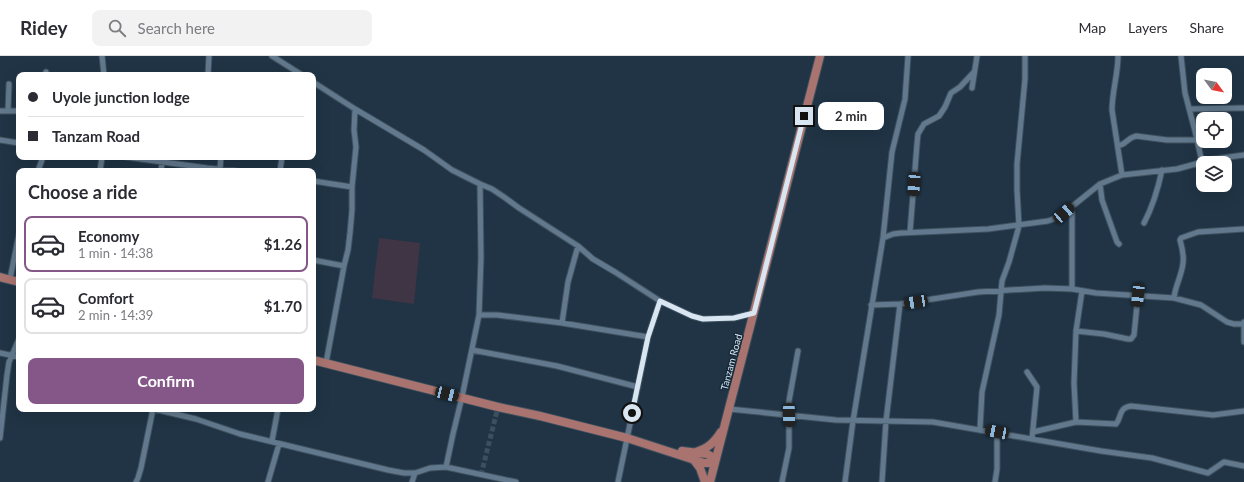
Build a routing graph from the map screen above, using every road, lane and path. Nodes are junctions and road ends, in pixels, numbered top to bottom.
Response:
1 (102, 56) edge
2 (209, 56) edge
3 (272, 56) edge
4 (820, 56) edge
5 (908, 56) edge
6 (977, 56) edge
7 (1025, 56) edge
8 (1118, 56) edge
9 (1181, 56) edge
10 (104, 72) edge
11 (208, 72) edge
12 (297, 72) edge
13 (974, 72) junction
14 (9, 84) dead end
15 (316, 84) edge
16 (972, 88) dead end
17 (1244, 108) edge
18 (355, 109) junction
19 (0, 110) edge
20 (1189, 110) junction
21 (8, 111) junction
22 (16, 111) edge
23 (1196, 136) edge
24 (0, 140) edge
25 (1196, 140) edge
26 (16, 143) edge
27 (1118, 146) junction
28 (1244, 155) edge
29 (1232, 157) edge
30 (148, 160) edge
31 (162, 162) junction
32 (1196, 164) edge
33 (161, 168) edge
34 (212, 168) edge
35 (1162, 170) junction
36 (1122, 175) junction
37 (316, 181) edge
38 (480, 184) junction
39 (1100, 184) junction
40 (352, 187) junction
41 (1072, 206) junction
42 (1144, 222) dead end
43 (1019, 226) junction
44 (1244, 229) edge
45 (910, 232) junction
46 (882, 238) junction
47 (1119, 244) dead end
48 (578, 246) junction
49 (16, 249) edge
50 (316, 261) edge
51 (344, 266) junction
52 (0, 277) edge
53 (10, 279) junction
54 (16, 281) edge
55 (1072, 289) junction
56 (1000, 290) junction
57 (1082, 291) junction
58 (1138, 295) junction
59 (1174, 298) junction
60 (660, 301) junction
61 (871, 304) junction
62 (900, 304) junction
63 (754, 313) junction
64 (479, 315) junction
65 (562, 323) junction
66 (1244, 323) edge
67 (1076, 331) junction
68 (648, 337) junction
69 (1244, 342) edge
70 (16, 346) edge
71 (472, 350) junction
72 (798, 351) dead end
73 (0, 353) edge
74 (12, 356) junction
75 (16, 357) edge
76 (316, 361) edge
77 (326, 363) junction
78 (1027, 372) dead end
79 (638, 387) junction
80 (2, 392) edge
81 (462, 397) junction
82 (728, 409) junction
83 (1244, 411) edge
84 (153, 412) edge
85 (167, 412) edge
86 (277, 412) edge
87 (789, 415) junction
88 (853, 420) junction
89 (886, 421) junction
90 (1076, 422) junction
91 (724, 428) junction
92 (980, 429) junction
93 (997, 432) junction
94 (1033, 432) junction
95 (0, 438) edge
96 (627, 438) junction
97 (1032, 439) junction
98 (272, 441) junction
99 (279, 444) junction
100 (692, 456) junction
101 (715, 461) junction
102 (1244, 466) edge
103 (446, 467) junction
104 (415, 473) junction
105 (136, 482) edge
106 (268, 482) edge
107 (412, 482) edge
108 (516, 482) edge
109 (618, 482) edge
110 (705, 482) edge
111 (710, 482) edge
112 (782, 482) edge
113 (845, 482) edge
114 (882, 482) edge
115 (995, 482) edge

1 - 10 street
2 - 11 street
3 - 12 street
4 - 63 highway, Tanzam Road
5 - 46 street
6 - 13 street
7 - 43 street
8 - 27 street
9 - 20 street
13 - 16 street
13 - 45 street
14 - 21 street
15 - 18 street
17 - 20 street
18 - 38 street
18 - 40 street
19 - 21 street
20 - 23 street
21 - 22 street
24 - 26 street
25 - 27 street
27 - 36 street
28 - 29 street
30 - 31 street
31 - 33 street
31 - 34 street
32 - 35 street
35 - 36 street
35 - 42 street
36 - 39 street
37 - 40 street
38 - 48 street
38 - 64 street
39 - 41 street
39 - 47 street
40 - 51 street
41 - 43 street
41 - 55 street
43 - 45 street
43 - 56 street
44 - 59 street
45 - 46 street
46 - 61 street
48 - 60 street
48 - 65 street
49 - 53 street
50 - 51 street
51 - 77 street
52 - 53 highway
53 - 54 highway
55 - 56 street
55 - 57 street
56 - 62 street
56 - 92 street
57 - 58 street
57 - 67 street
58 - 59 street
58 - 67 street
59 - 66 street
60 - 63 street
60 - 68 street
61 - 62 street
61 - 88 street
62 - 89 street
63 - 82 highway, Tanzam Road
64 - 65 street
64 - 71 street
65 - 68 street
66 - 69 street
67 - 90 street
68 - 79 street
70 - 74 street
71 - 79 street
71 - 81 street
72 - 87 street
73 - 74 street
74 - 75 street
74 - 80 street
76 - 77 highway
77 - 81 highway
78 - 94 street
79 - 96 street
80 - 95 street
81 - 96 highway
81 - 103 street
82 - 87 street
82 - 91 highway, Tanzam Road
83 - 90 street
84 - 105 street
85 - 98 street
86 - 98 street
87 - 88 street
87 - 112 street
88 - 89 street
88 - 113 street
89 - 92 street
89 - 114 street
90 - 94 street
91 - 100 highway
91 - 101 highway, Tanzam Road
92 - 93 street
93 - 97 street
93 - 115 street
94 - 97 street
96 - 100 highway
96 - 109 street
97 - 102 street
98 - 99 street
99 - 104 street
99 - 106 street
100 - 101 highway
100 - 110 highway
101 - 111 highway, Tanzam Road
103 - 104 street
103 - 108 street
104 - 107 street

